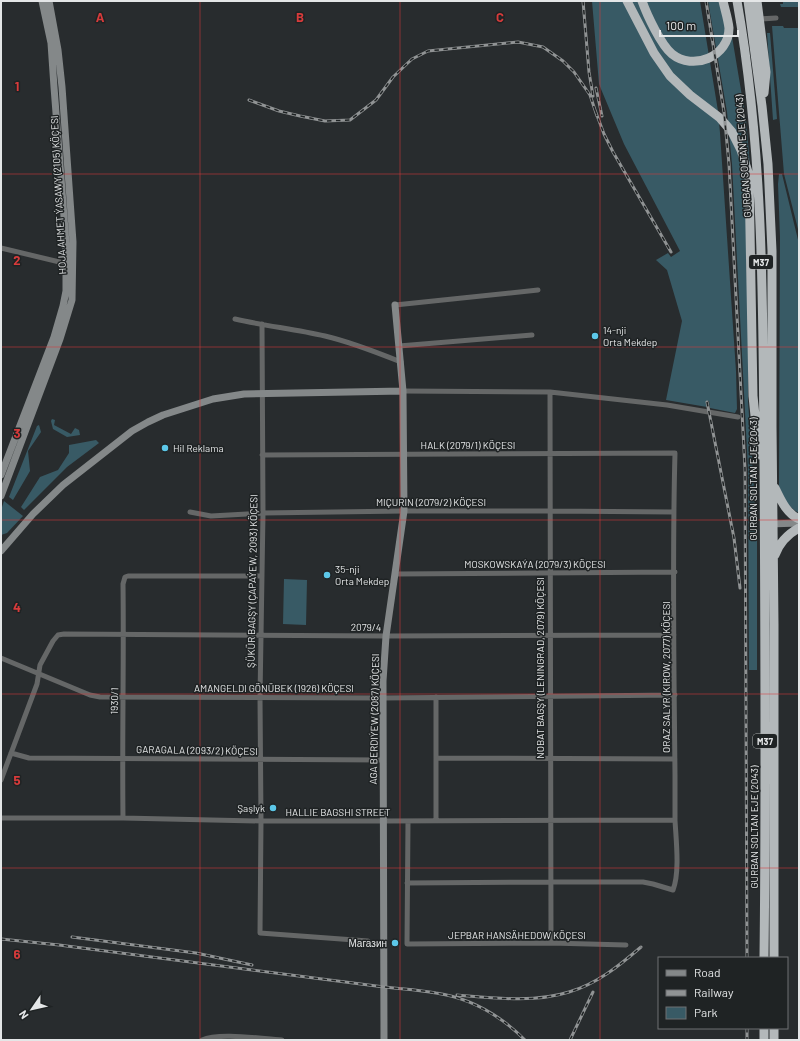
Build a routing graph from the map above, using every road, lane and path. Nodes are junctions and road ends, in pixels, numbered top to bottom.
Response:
1 (42, 1) edge
2 (49, 1) edge
3 (627, 1) edge
4 (642, 1) edge
5 (723, 1) edge
6 (737, 1) edge
7 (748, 1) edge
8 (757, 1) edge
9 (776, 18) dead end
10 (760, 19) junction
11 (762, 106) junction
12 (1, 248) edge
13 (70, 264) junction
14 (538, 290) dead end
15 (395, 304) joint
16 (235, 319) dead end
17 (262, 324) junction
18 (532, 335) dead end
19 (399, 346) junction
20 (401, 362) junction
21 (403, 391) junction
22 (550, 392) junction
23 (262, 394) junction
24 (738, 418) dead end
25 (675, 453) joint
26 (404, 454) junction
27 (550, 454) junction
28 (262, 455) junction
29 (1, 475) edge
30 (773, 485) junction
31 (1, 496) edge
32 (764, 506) junction
33 (404, 511) junction
34 (550, 511) junction
35 (190, 512) dead end
36 (674, 512) junction
37 (262, 513) junction
38 (799, 519) edge
39 (799, 523) edge
40 (769, 524) junction
41 (799, 528) edge
42 (1, 551) edge
43 (773, 560) junction
44 (674, 572) junction
45 (549, 573) junction
46 (395, 574) junction
47 (261, 576) junction
48 (124, 635) junction
49 (261, 635) junction
50 (674, 635) junction
51 (386, 636) junction
52 (550, 636) junction
53 (1, 658) edge
54 (39, 674) junction
55 (675, 695) junction
56 (549, 696) junction
57 (124, 697) junction
58 (260, 697) junction
59 (436, 697) junction
60 (383, 698) junction
61 (11, 753) junction
62 (122, 758) junction
63 (436, 758) junction
64 (261, 759) junction
65 (549, 759) junction
66 (675, 759) junction
67 (383, 760) junction
68 (1, 780) edge
69 (1, 818) edge
70 (123, 818) junction
71 (675, 820) junction
72 (261, 821) junction
73 (408, 821) junction
74 (436, 821) junction
75 (550, 821) junction
76 (383, 822) junction
77 (550, 882) junction
78 (407, 883) junction
79 (368, 941) dead end
80 (551, 943) junction
81 (626, 944) dead end
82 (764, 957) edge
83 (774, 957) edge
84 (764, 1029) edge
85 (774, 1029) edge
86 (209, 1038) edge
87 (262, 1039) edge
88 (202, 1040) edge
89 (282, 1040) edge
90 (384, 1040) edge
91 (764, 1040) edge
92 (774, 1040) edge

1 - 13 street, HOJA AHMET ÝASAWY (2105) KÖÇESI
2 - 13 street, HOJA AHMET ÝASAWY (2105) KÖÇESI
3 - 32 highway
4 - 5 highway
6 - 32 highway, GURBAN SOLTAN EJE (2043) / M37
7 - 11 highway, GURBAN SOLTAN EJE (2043) / M37
8 - 10 highway
9 - 10 street
10 - 11 highway
11 - 30 highway, GURBAN SOLTAN EJE (2043) / M37
12 - 13 street
13 - 29 street, HOJA AHMET ÝASAWY (2105) KÖÇESI
13 - 31 street, HOJA AHMET ÝASAWY (2105) KÖÇESI
14 - 15 street
15 - 19 street, AGA BERDIÝEW (2087) KÖÇESI
16 - 17 street
17 - 20 street
17 - 23 street, ŞÜKÜR BAGŞY (ÇAPAÝEW, 2093) KÖÇESI
18 - 19 street
19 - 20 street, AGA BERDIÝEW (2087) KÖÇESI
20 - 21 street, AGA BERDIÝEW (2087) KÖÇESI
21 - 22 street
21 - 23 street
21 - 26 street, AGA BERDIÝEW (2087) KÖÇESI
22 - 24 street
22 - 27 street, NOBAT BAGŞY (LENINGRAD, 2079) KÖÇESI
23 - 28 street, ŞÜKÜR BAGŞY (ÇAPAÝEW, 2093) KÖÇESI
23 - 42 street
25 - 27 street, HALK (2079/1) KÖÇESI
25 - 36 street, ORAZ SALYR (KIROW, 2077) KÖÇESI
26 - 27 street, HALK (2079/1) KÖÇESI
26 - 28 street, HALK (2079/1) KÖÇESI
26 - 33 street, AGA BERDIÝEW (2087) KÖÇESI
27 - 34 street, NOBAT BAGŞY (LENINGRAD, 2079) KÖÇESI
28 - 37 street, ŞÜKÜR BAGŞY (ÇAPAÝEW, 2093) KÖÇESI
30 - 38 highway, GURBAN SOLTAN EJE (2043)
30 - 40 highway, GURBAN SOLTAN EJE (2043) / M37
32 - 40 highway, GURBAN SOLTAN EJE (2043) / M37
33 - 34 street, MIÇURIN (2079/2) KÖÇESI
33 - 37 street, MIÇURIN (2079/2) KÖÇESI
33 - 46 street, AGA BERDIÝEW (2087) KÖÇESI
34 - 36 street, MIÇURIN (2079/2) KÖÇESI
34 - 45 street, NOBAT BAGŞY (LENINGRAD, 2079) KÖÇESI
35 - 37 street, MIÇURIN (2079/2) KÖÇESI
36 - 44 street, ORAZ SALYR (KIROW, 2077) KÖÇESI
37 - 47 street, ŞÜKÜR BAGŞY (ÇAPAÝEW, 2093) KÖÇESI
39 - 40 street
40 - 43 highway, GURBAN SOLTAN EJE (2043) / M37
40 - 82 highway, GURBAN SOLTAN EJE (2043) / M37
41 - 43 highway
43 - 83 highway, GURBAN SOLTAN EJE (2043) / M37
44 - 45 street, MOSKOWSKAÝA (2079/3) KÖÇESI
44 - 50 street, ORAZ SALYR (KIROW, 2077) KÖÇESI
45 - 46 street, MOSKOWSKAÝA (2079/3) KÖÇESI
45 - 52 street, NOBAT BAGŞY (LENINGRAD, 2079) KÖÇESI
46 - 51 street, AGA BERDIÝEW (2087) KÖÇESI
47 - 48 street, 1930/1
47 - 49 street, ŞÜKÜR BAGŞY (ÇAPAÝEW, 2093) KÖÇESI
48 - 49 street, 2079/4 / 2079/4
48 - 54 street, 2079/4 / 2079/4
48 - 57 street, 1930/1
49 - 51 street, 2079/4 / 2079/4
49 - 58 street, ŞÜKÜR BAGŞY (ÇAPAÝEW, 2093) KÖÇESI
50 - 52 street, 2079/4 / 2079/4
50 - 55 street, ORAZ SALYR (KIROW, 2077) KÖÇESI
51 - 52 street, 2079/4 / 2079/4
51 - 60 street, AGA BERDIÝEW (2087) KÖÇESI
52 - 56 street, NOBAT BAGŞY (LENINGRAD, 2079) KÖÇESI
53 - 54 street, AMANGELDI GÖNÜBEK (1926) KÖÇESI
54 - 57 street, AMANGELDI GÖNÜBEK (1926) KÖÇESI
54 - 61 street
55 - 56 street, AMANGELDI GÖNÜBEK (1926) KÖÇESI
55 - 66 street, ORAZ SALYR (KIROW, 2077) KÖÇESI
56 - 59 street, AMANGELDI GÖNÜBEK (1926) KÖÇESI
56 - 65 street, NOBAT BAGŞY (LENINGRAD, 2079) KÖÇESI
57 - 58 street, AMANGELDI GÖNÜBEK (1926) KÖÇESI
57 - 62 street, 1930/1
58 - 60 street, AMANGELDI GÖNÜBEK (1926) KÖÇESI
58 - 64 street, ŞÜKÜR BAGŞY (ÇAPAÝEW, 2093) KÖÇESI
59 - 60 street, AMANGELDI GÖNÜBEK (1926) KÖÇESI
59 - 63 street
60 - 67 street, AGA BERDIÝEW (2087) KÖÇESI
61 - 62 street, GARAGALA (2093/2) KÖÇESI
61 - 68 street
62 - 64 street, GARAGALA (2093/2) KÖÇESI
62 - 70 street, 1930/1
63 - 65 street
63 - 74 street
64 - 67 street, GARAGALA (2093/2) KÖÇESI
64 - 72 street, ŞÜKÜR BAGŞY (ÇAPAÝEW, 2093) KÖÇESI
65 - 66 street
65 - 75 street, NOBAT BAGŞY (LENINGRAD, 2079) KÖÇESI
66 - 71 street, ORAZ SALYR (KIROW, 2077) KÖÇESI
67 - 76 street, AGA BERDIÝEW (2087) KÖÇESI
69 - 70 street, HALLIE BAGSHI STREET
70 - 72 street, HALLIE BAGSHI STREET
71 - 75 street, HALLIE BAGSHI STREET
71 - 77 street, ORAZ SALYR (KIROW, 2077) KÖÇESI
72 - 76 street, HALLIE BAGSHI STREET
72 - 79 street, ŞÜKÜR BAGŞY (ÇAPAÝEW, 2093) KÖÇESI
73 - 74 street, HALLIE BAGSHI STREET
73 - 76 street, HALLIE BAGSHI STREET
73 - 78 street
74 - 75 street, HALLIE BAGSHI STREET
75 - 77 street, NOBAT BAGŞY (LENINGRAD, 2079) KÖÇESI
76 - 90 street, AGA BERDIÝEW (2087) KÖÇESI
77 - 78 street
77 - 80 street, NOBAT BAGŞY (LENINGRAD, 2079) KÖÇESI
78 - 80 street, JEPBAR HANSÄHEDOW KÖÇESI
80 - 81 street, JEPBAR HANSÄHEDOW KÖÇESI
84 - 91 highway
85 - 92 highway
86 - 87 street
86 - 88 street
87 - 89 street

